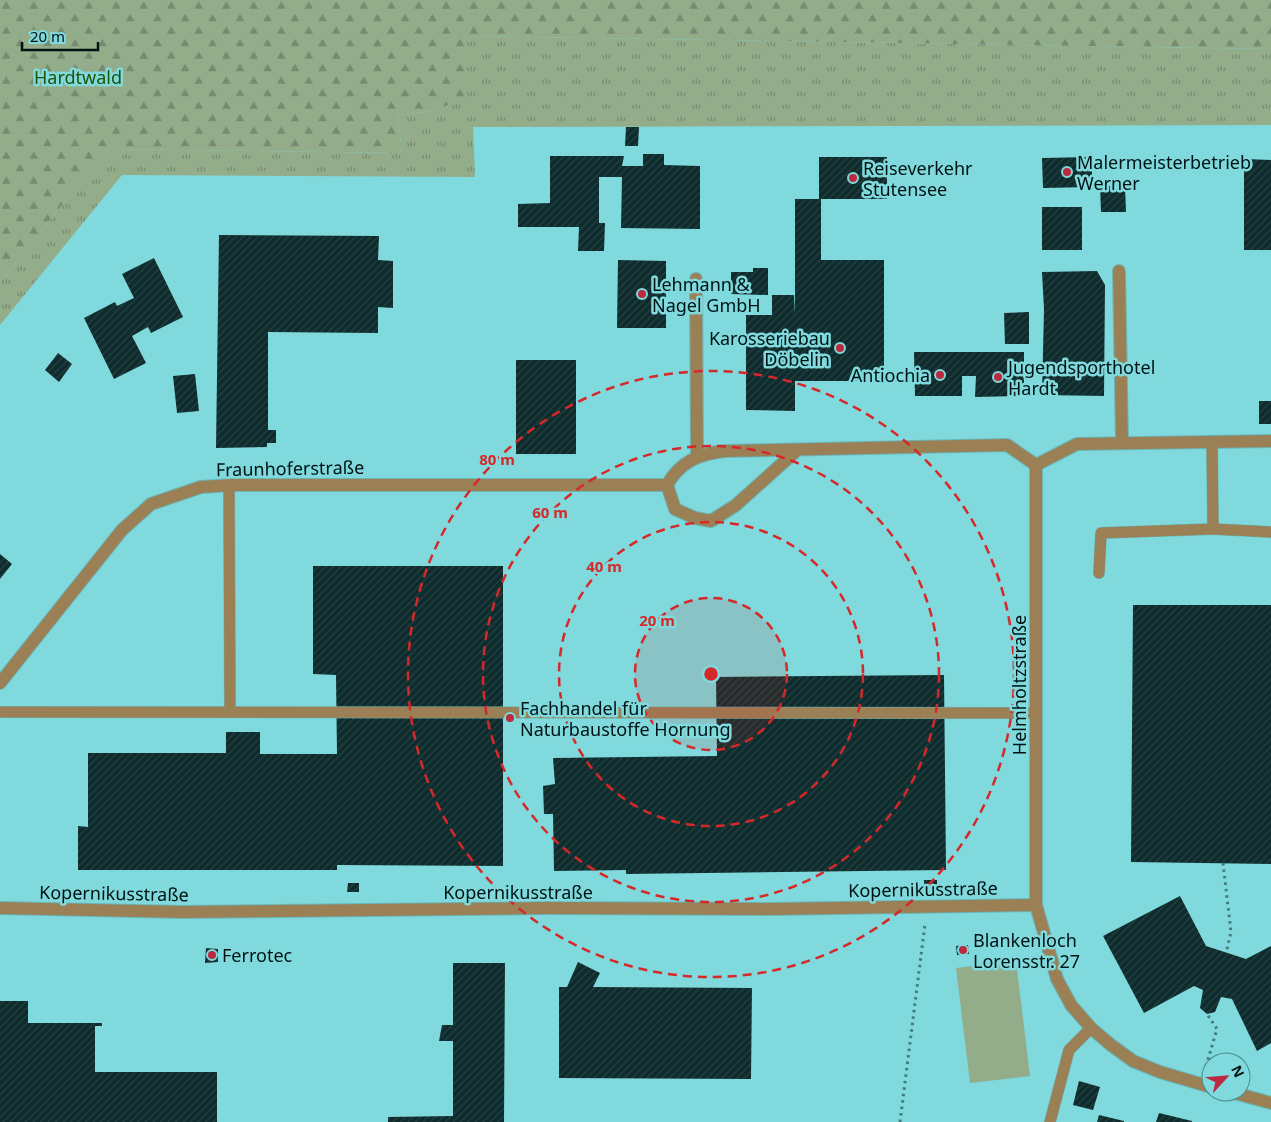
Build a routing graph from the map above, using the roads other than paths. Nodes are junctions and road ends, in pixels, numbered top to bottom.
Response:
1 (1119, 271) dead end
2 (696, 279) dead end
3 (1271, 441) edge
4 (1212, 442) junction
5 (1122, 443) junction
6 (796, 451) junction
7 (697, 457) junction
8 (1036, 465) junction
9 (229, 485) junction
10 (667, 485) junction
11 (1213, 529) junction
12 (1271, 532) edge
13 (1099, 574) dead end
14 (0, 683) edge
15 (0, 712) edge
16 (230, 712) junction
17 (1036, 712) junction
18 (1036, 905) junction
19 (0, 908) edge
20 (1091, 1028) junction
21 (1201, 1084) edge
22 (1251, 1098) edge
23 (1271, 1103) edge
24 (1050, 1122) edge

1 - 5 street
2 - 7 street
3 - 4 street
4 - 5 street
4 - 11 lane
5 - 8 street
6 - 7 street
6 - 8 street
6 - 10 street
7 - 10 street
8 - 17 street, Helmholtzstraße
9 - 10 street, Fraunhoferstraße
9 - 14 street, Fraunhoferstraße
9 - 16 lane
11 - 12 lane
11 - 13 lane
15 - 16 lane
16 - 17 lane
17 - 18 street, Helmholtzstraße
18 - 19 street, Kopernikusstraße
18 - 20 street, Helmholtzstraße
20 - 21 street, Helmholtzstraße
20 - 24 lane
22 - 23 street

